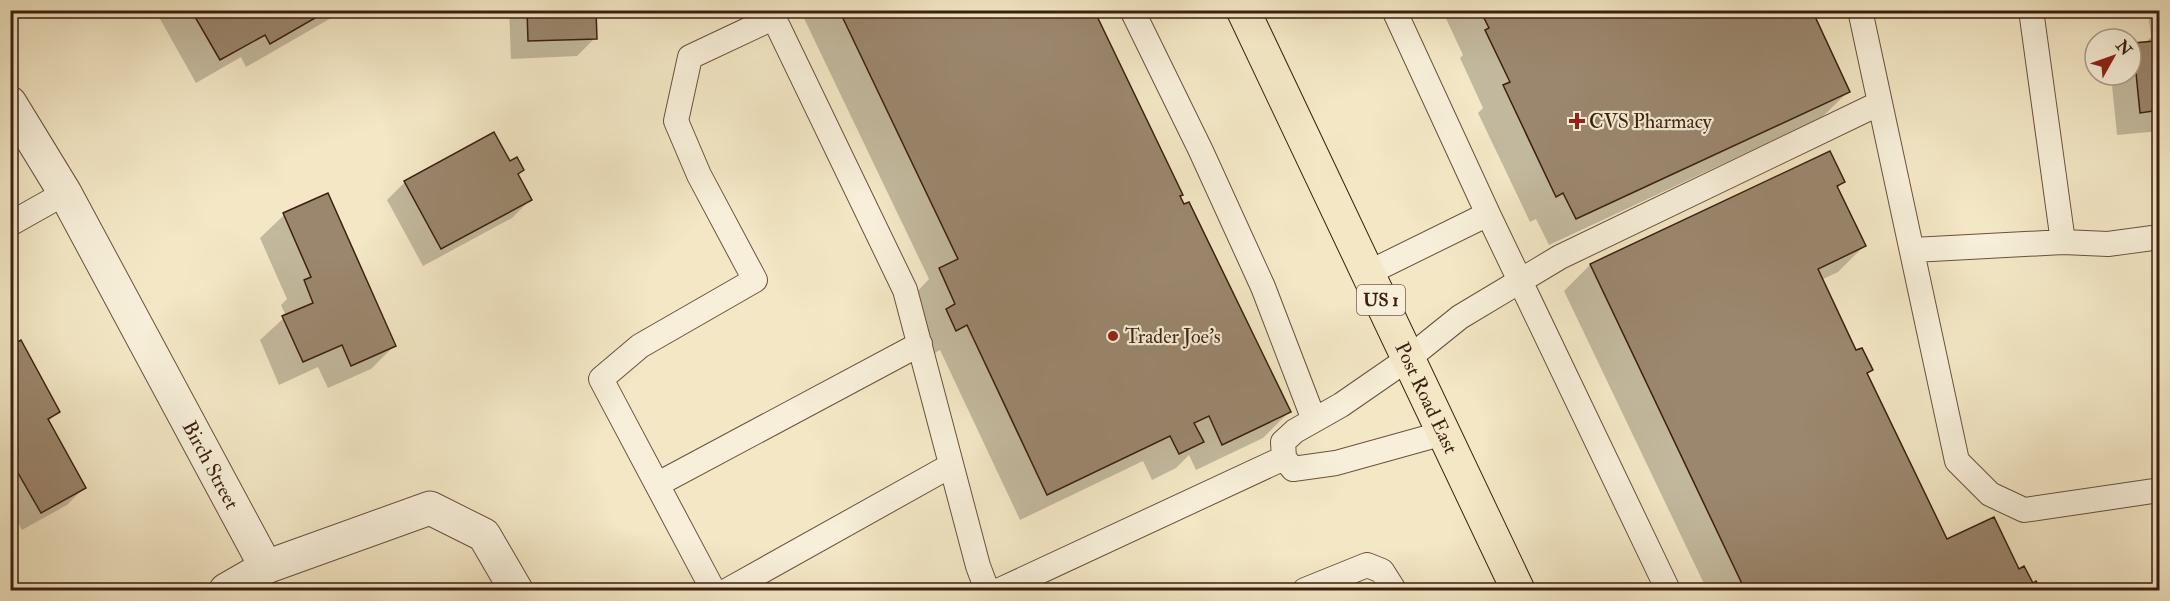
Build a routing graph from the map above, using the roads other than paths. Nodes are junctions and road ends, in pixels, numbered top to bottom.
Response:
1 (1132, 10) edge
2 (1243, 10) edge
3 (1394, 10) edge
4 (1860, 10) edge
5 (2031, 10) edge
6 (771, 14) edge
7 (10, 103) edge
8 (1880, 103) junction
9 (65, 193) junction
10 (1488, 214) junction
11 (10, 224) edge
12 (2160, 237) edge
13 (2063, 242) junction
14 (1913, 250) junction
15 (1368, 273) junction
16 (1521, 281) junction
17 (920, 344) junction
18 (1409, 358) junction
19 (1314, 420) junction
20 (1444, 433) junction
21 (1284, 458) junction
22 (950, 466) junction
23 (658, 484) junction
24 (2160, 490) edge
25 (266, 567) junction
26 (225, 591) edge
27 (516, 591) edge
28 (713, 591) edge
29 (728, 591) edge
30 (987, 591) edge
31 (1000, 591) edge
32 (1305, 591) edge
33 (1394, 591) edge
34 (1518, 591) edge
35 (1668, 591) edge

1 - 19 lane
2 - 15 main road, Post Road East / US 1
3 - 10 lane
4 - 8 lane
5 - 13 lane
6 - 17 lane
6 - 23 lane
7 - 9 street, Birch Street
8 - 14 lane
8 - 16 lane
9 - 11 lane
9 - 25 street, Birch Street
10 - 15 lane
10 - 16 lane
12 - 13 lane
13 - 14 lane
14 - 24 lane
15 - 18 main road, Post Road East / US 1
16 - 18 lane
16 - 35 lane
17 - 22 lane
17 - 23 lane
18 - 19 lane
18 - 20 main road, Post Road East / US 1
19 - 21 lane
20 - 21 lane
20 - 34 main road, Post Road East / US 1
21 - 31 lane
22 - 29 lane
22 - 30 lane
23 - 28 lane
25 - 26 street
25 - 27 street
32 - 33 lane

